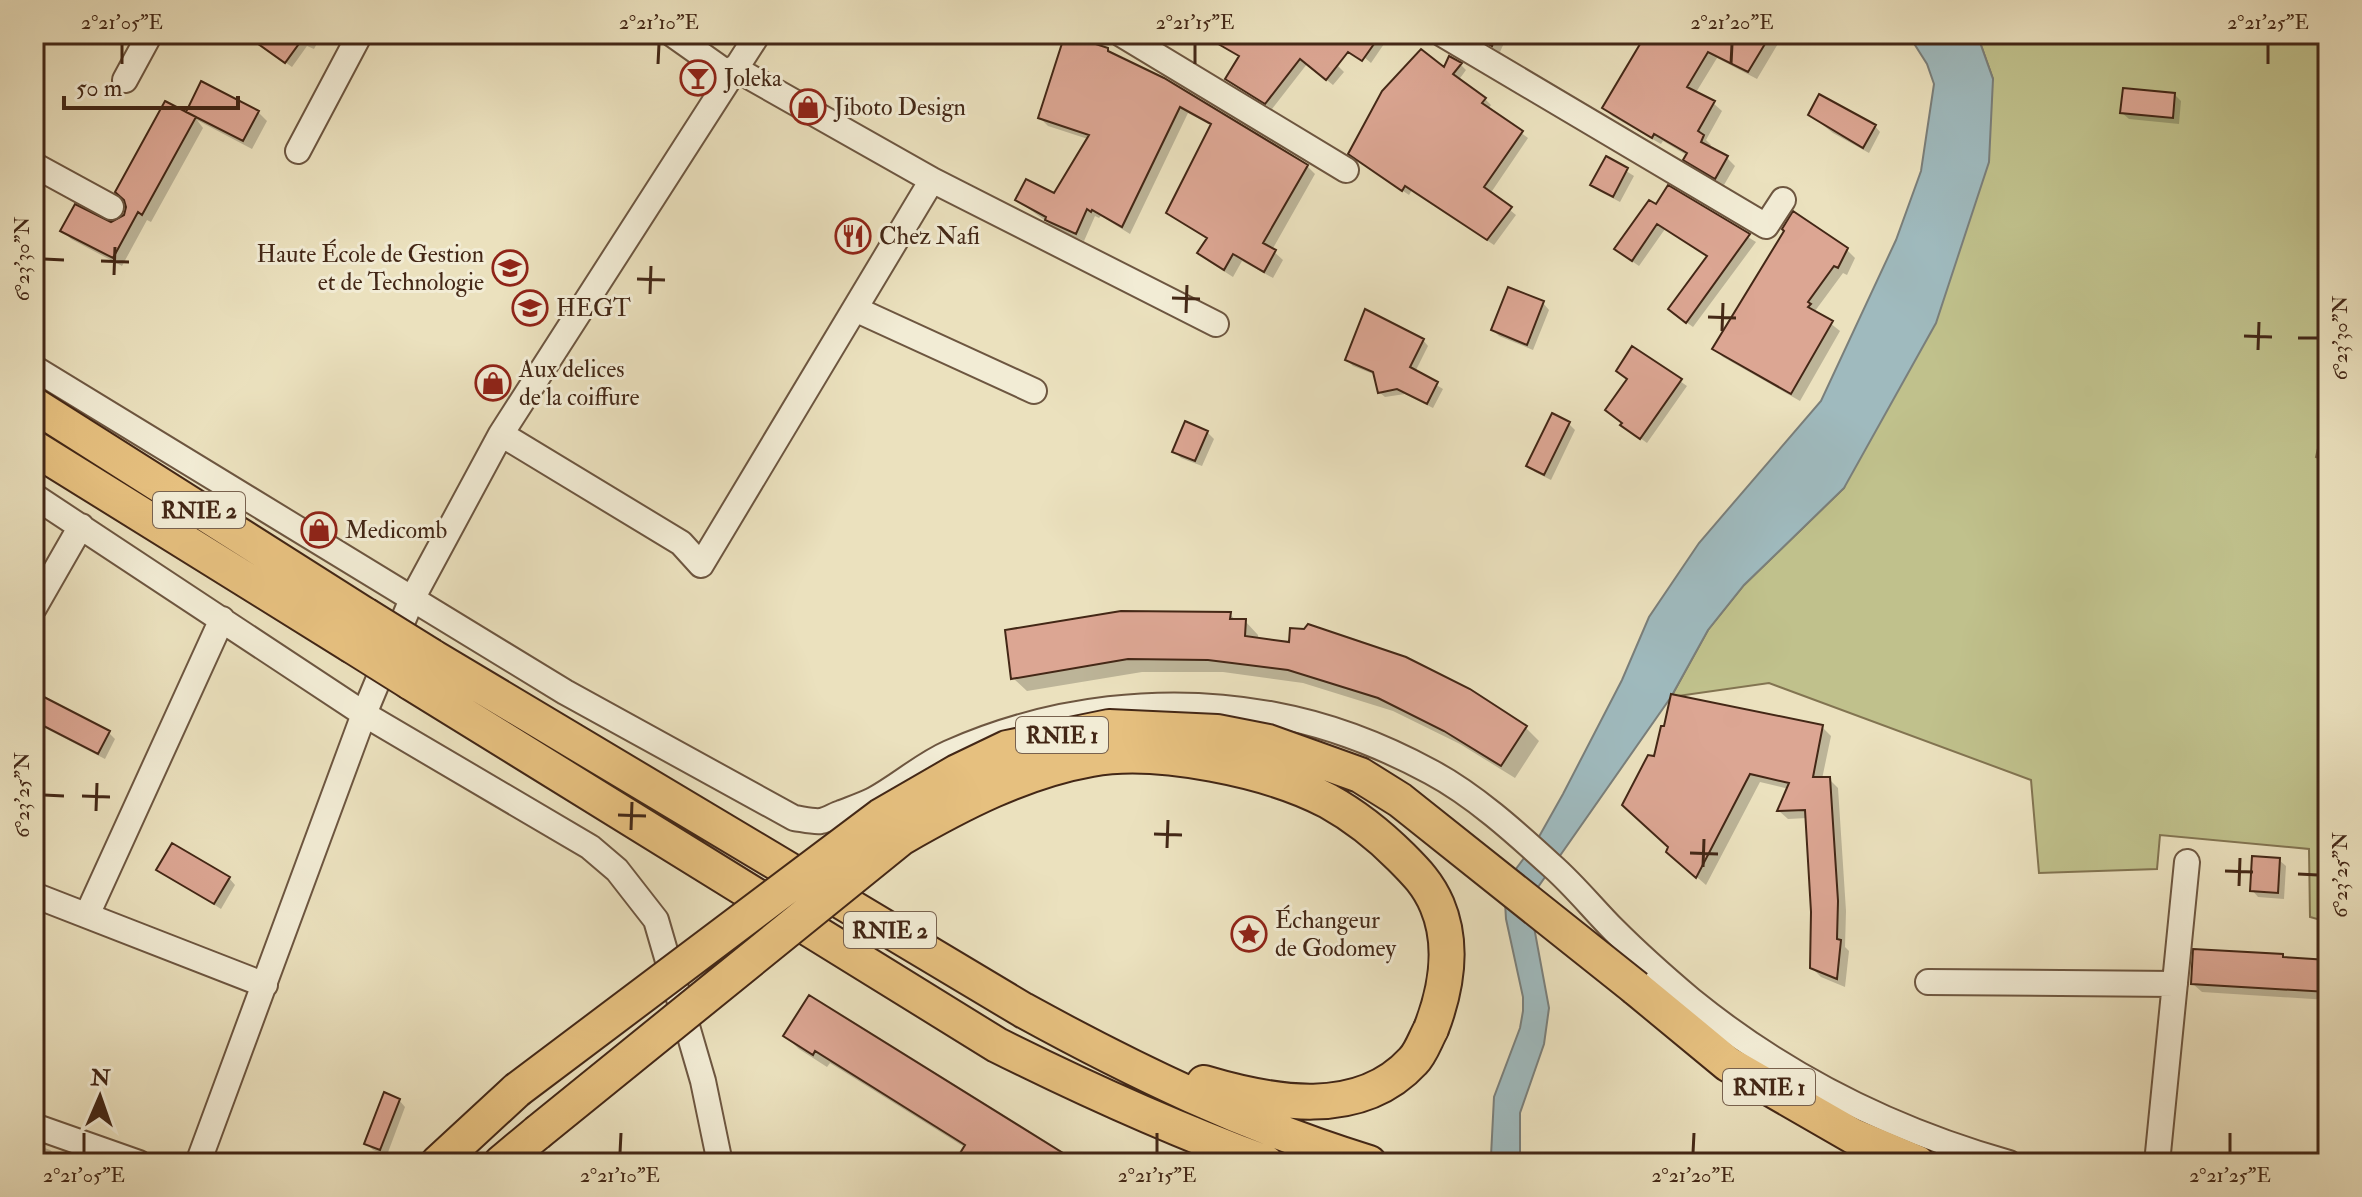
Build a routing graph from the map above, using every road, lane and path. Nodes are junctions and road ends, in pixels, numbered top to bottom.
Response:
1 (150, 34) edge
2 (360, 34) edge
3 (672, 34) edge
4 (758, 34) edge
5 (1121, 34) edge
6 (1442, 34) edge
7 (732, 72) junction
8 (125, 80) dead end
9 (298, 151) dead end
10 (34, 165) edge
11 (1346, 170) dead end
12 (932, 180) junction
13 (1783, 200) dead end
14 (111, 207) dead end
15 (855, 309) junction
16 (1216, 324) dead end
17 (34, 368) edge
18 (1034, 391) dead end
19 (34, 405) edge
20 (501, 434) junction
21 (34, 448) edge
22 (34, 496) edge
23 (81, 526) junction
24 (412, 599) junction
25 (34, 608) edge
26 (222, 619) junction
27 (358, 630) junction
28 (420, 669) junction
29 (364, 714) junction
30 (2187, 862) dead end
31 (34, 895) edge
32 (87, 915) junction
33 (1928, 982) dead end
34 (2175, 984) junction
35 (265, 985) junction
36 (1117, 1061) junction
37 (34, 1126) edge
38 (139, 1163) edge
39 (198, 1163) edge
40 (438, 1163) edge
41 (501, 1163) edge
42 (720, 1163) edge
43 (1266, 1163) edge
44 (1369, 1163) edge
45 (1917, 1163) edge
46 (2009, 1163) edge
47 (2157, 1163) edge

1 - 8 street
2 - 9 street
3 - 7 street
4 - 7 street
5 - 11 street
6 - 13 street
7 - 12 street
7 - 20 street
10 - 14 street
12 - 15 street
12 - 16 street
15 - 18 street
15 - 20 street
17 - 24 street
19 - 27 highway, RNIE 2 / RNIE 2
20 - 24 street
21 - 27 highway, RNIE 2 / RNIE 2
22 - 23 street
23 - 25 street
23 - 26 street
24 - 29 street
24 - 46 street
26 - 29 street
26 - 32 street
27 - 28 highway, RNIE 2, bridge
28 - 36 highway, RNIE 2 / RNIE 2
28 - 43 highway, RNIE 2 / RNIE 2
29 - 35 street
29 - 42 street
30 - 34 street
31 - 32 street
32 - 35 street
33 - 34 street
34 - 47 street
35 - 39 street
36 - 41 highway, bridge
36 - 44 highway, RNIE 2 / RNIE 2
37 - 38 street
40 - 45 highway, RNIE 1, bridge

